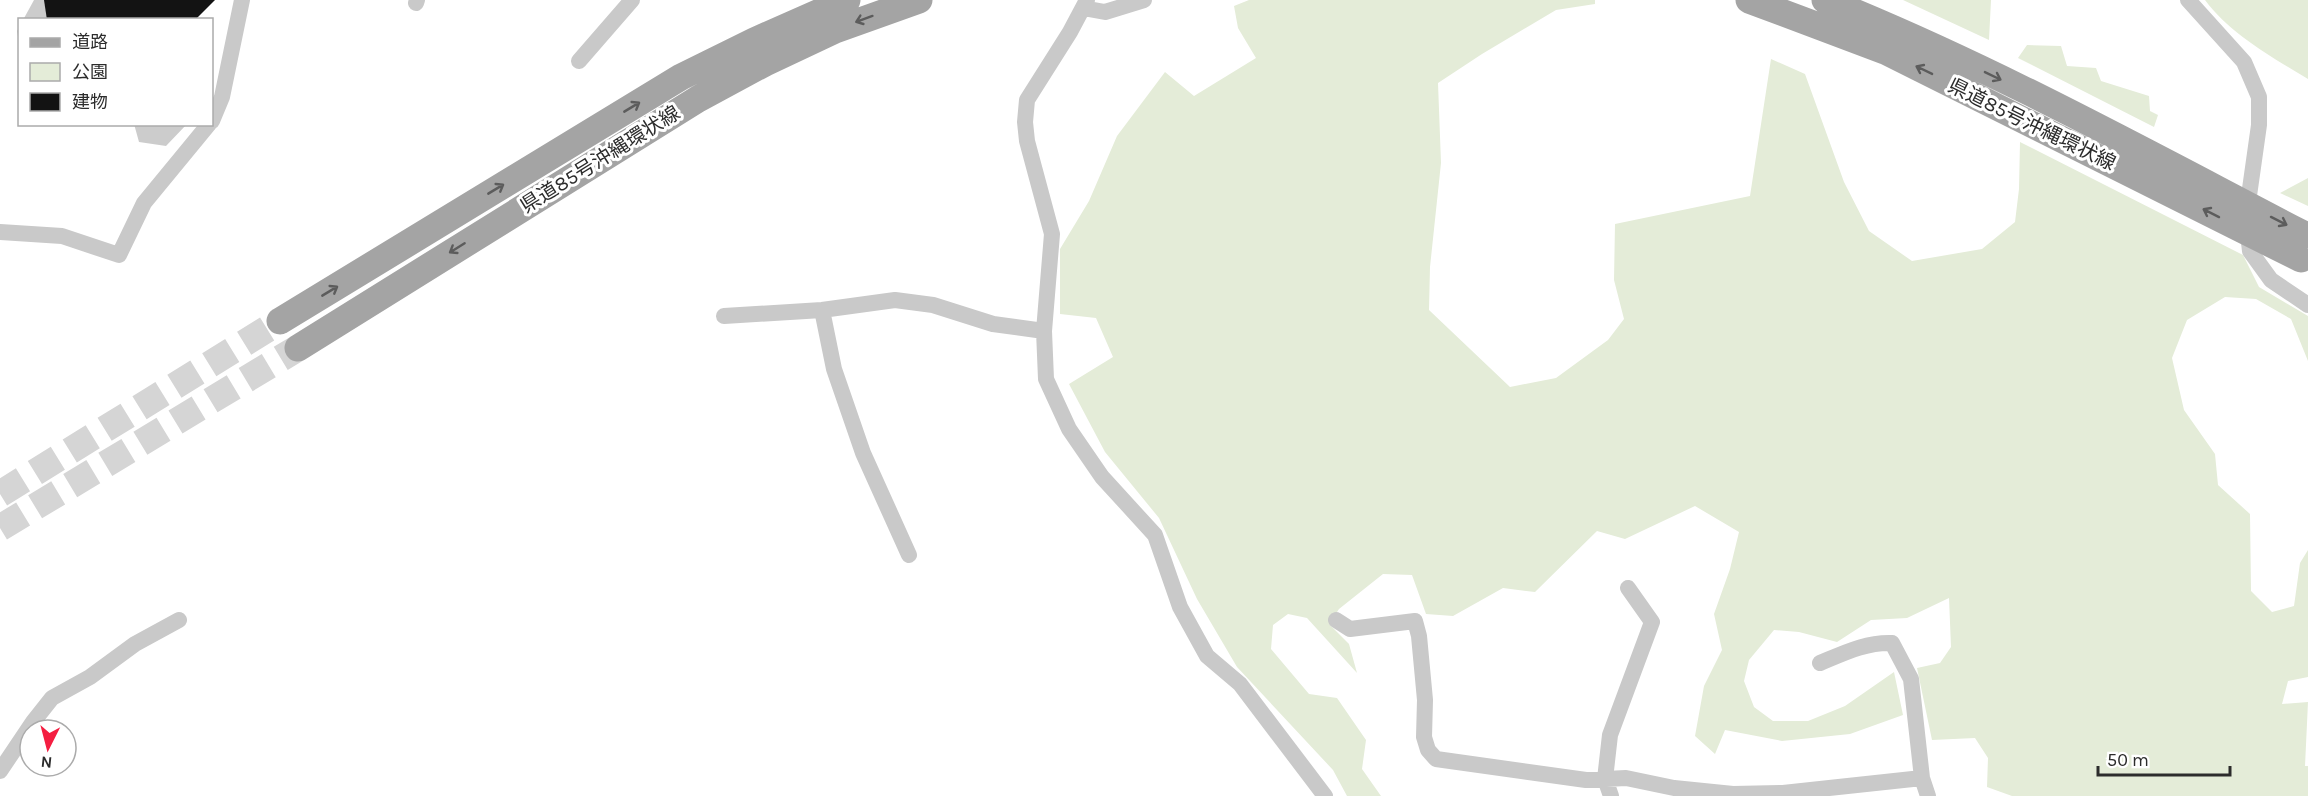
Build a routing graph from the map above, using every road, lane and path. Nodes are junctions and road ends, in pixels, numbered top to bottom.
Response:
1 (242, 0) edge
2 (632, 0) edge
3 (847, 0) edge
4 (919, 0) edge
5 (1144, 0) edge
6 (1749, 0) edge
7 (1825, 0) edge
8 (2188, 0) edge
9 (1085, 4) edge
10 (579, 61) dead end
11 (213, 119) edge
12 (207, 126) edge
13 (0, 232) edge
14 (2305, 248) edge
15 (2308, 305) edge
16 (822, 310) junction
17 (724, 316) dead end
18 (280, 321) tunnel mouth
19 (1044, 330) junction
20 (298, 348) tunnel mouth
21 (909, 555) dead end
22 (1628, 588) dead end
23 (179, 620) dead end
24 (1336, 620) dead end
25 (1820, 663) dead end
26 (0, 771) edge
27 (1922, 778) junction
28 (1605, 779) junction
29 (1325, 796) edge
30 (1611, 796) edge
31 (1928, 796) edge

1 - 11 street
2 - 10 street
18 -> 3 main road, 県道85号沖縄環状線
4 -> 20 main road, 県道85号沖縄環状線
5 - 9 street
14 -> 6 main road, 県道85号沖縄環状線, bridge
7 -> 14 main road, 県道85号沖縄環状線, bridge
8 - 15 street
9 - 19 street
12 - 13 street
16 - 17 street
16 - 19 street
16 - 21 street
19 - 29 street
22 - 28 street
23 - 26 street
24 - 28 street
25 - 27 street
27 - 28 street
27 - 31 street
28 - 30 street

